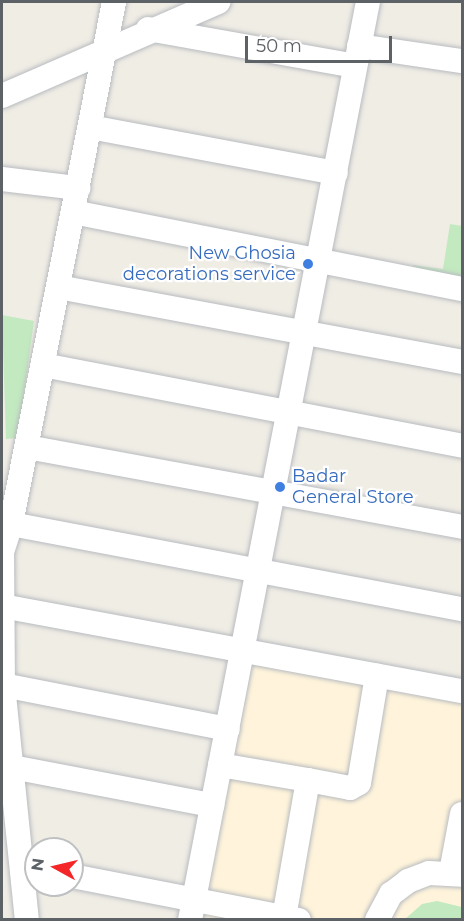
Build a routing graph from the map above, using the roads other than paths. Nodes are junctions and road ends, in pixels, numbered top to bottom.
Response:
1 (114, 2) edge
2 (218, 2) edge
3 (368, 2) edge
4 (148, 29) junction
5 (105, 48) junction
6 (357, 56) junction
7 (462, 61) edge
8 (2, 96) edge
9 (90, 127) junction
10 (336, 173) junction
11 (2, 179) edge
12 (78, 189) junction
13 (73, 212) junction
14 (319, 261) junction
15 (58, 286) junction
16 (462, 289) edge
17 (306, 334) junction
18 (462, 362) edge
19 (43, 365) junction
20 (289, 414) junction
21 (462, 446) edge
22 (27, 447) junction
23 (274, 494) junction
24 (11, 524) junction
25 (462, 527) edge
26 (2, 550) edge
27 (259, 570) junction
28 (2, 580) edge
29 (2, 606) edge
30 (462, 609) edge
31 (244, 650) junction
32 (377, 675) junction
33 (3, 685) edge
34 (462, 691) edge
35 (228, 729) junction
36 (220, 765) junction
37 (12, 767) junction
38 (308, 780) junction
39 (212, 805) junction
40 (462, 814) edge
41 (19, 867) edge
42 (457, 874) edge
43 (84, 879) edge
44 (192, 909) edge
45 (291, 918) edge
46 (27, 920) edge
47 (376, 920) edge

1 - 5 street
2 - 4 street
3 - 6 street
4 - 5 street
4 - 6 street
5 - 8 street
5 - 9 street
6 - 7 street
6 - 10 street
9 - 10 street
9 - 12 street
10 - 14 street
11 - 12 street
12 - 13 street
13 - 14 street
13 - 15 street
14 - 16 street
14 - 17 street
15 - 17 street
15 - 19 street
17 - 18 street
17 - 20 street
19 - 20 street
19 - 22 street
20 - 21 street
20 - 23 street
22 - 23 street
22 - 24 street
23 - 25 street
23 - 27 street
24 - 26 street
24 - 27 street
26 - 28 street
27 - 30 street
27 - 31 street
28 - 29 street
29 - 31 street
29 - 33 street
31 - 32 street
31 - 35 street
32 - 34 street
32 - 38 street
33 - 35 street
33 - 37 street
35 - 36 street
36 - 38 street
36 - 39 street
37 - 39 street
37 - 41 street
38 - 45 street
39 - 44 street
40 - 42 street
41 - 46 street
42 - 47 street
43 - 44 street
44 - 45 street

